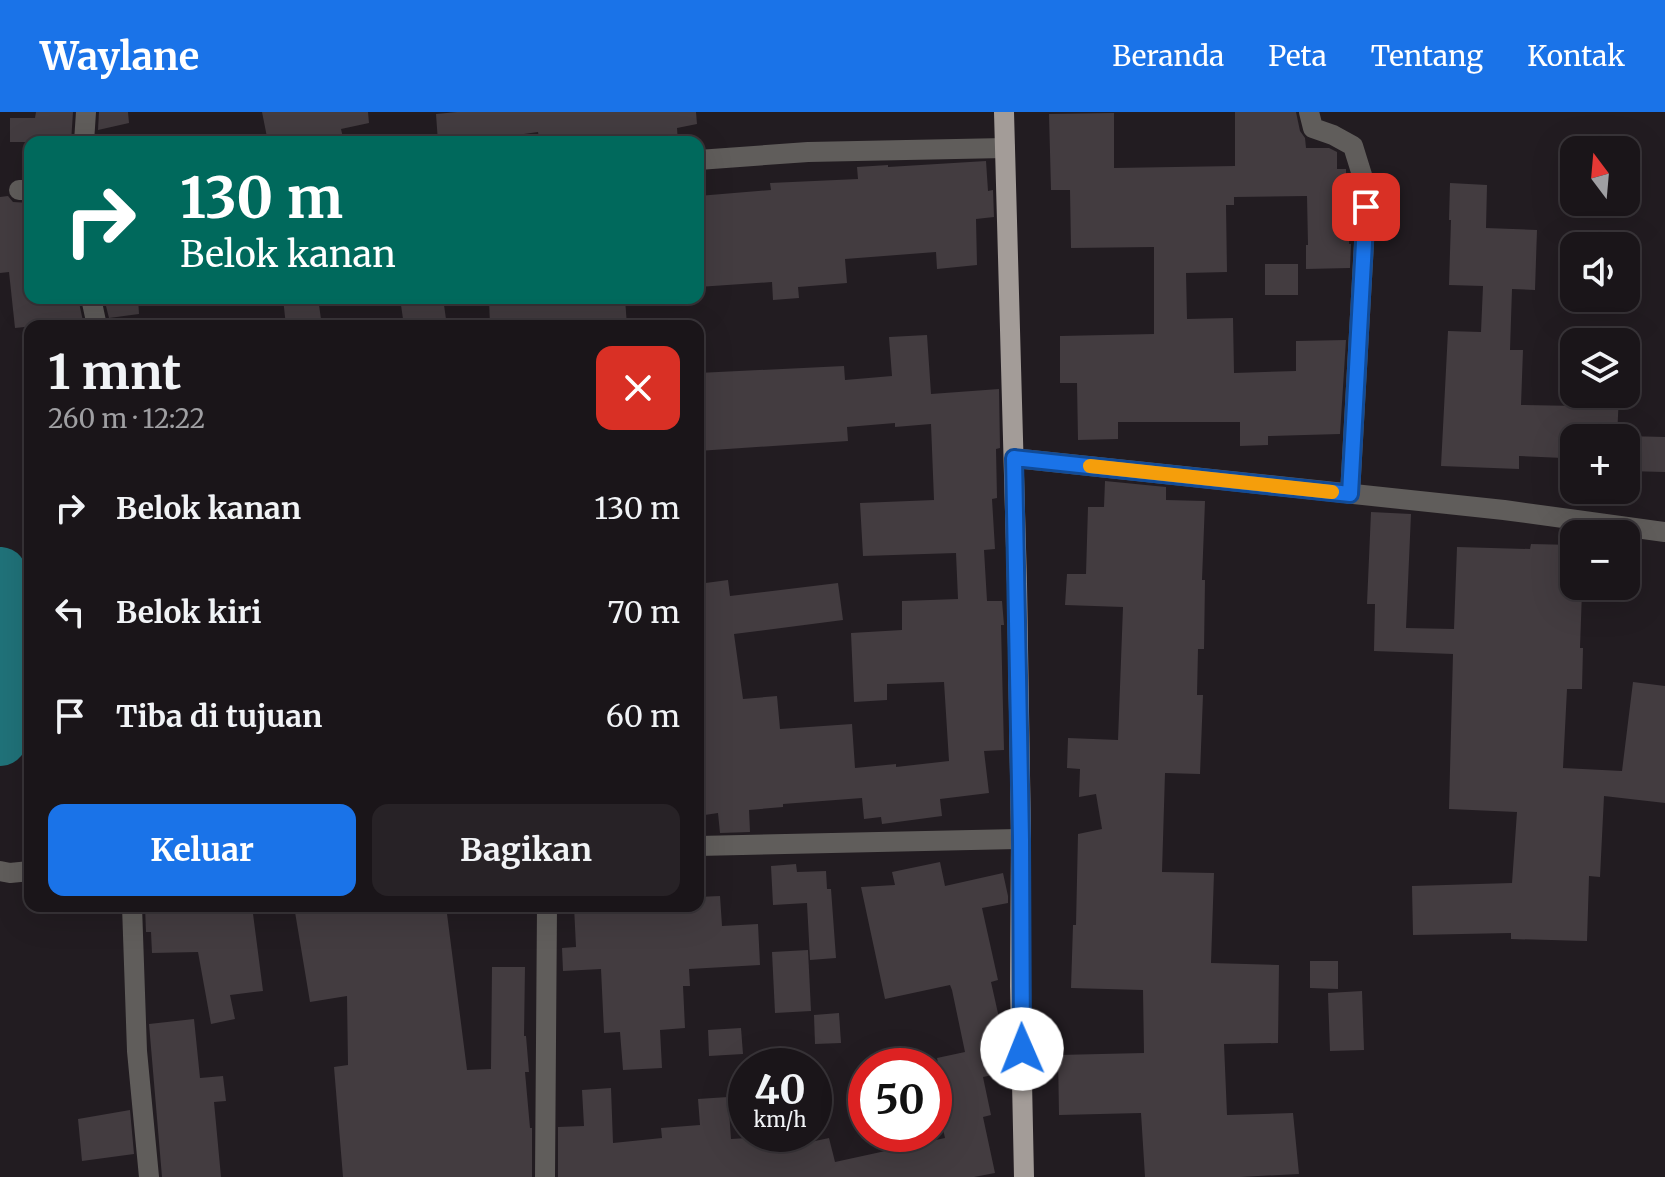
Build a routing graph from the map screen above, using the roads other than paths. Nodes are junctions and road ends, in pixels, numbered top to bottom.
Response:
1 (86, 112) edge
2 (1004, 112) edge
3 (1309, 112) edge
4 (84, 136) edge
5 (1005, 148) junction
6 (704, 160) edge
7 (1014, 458) junction
8 (1350, 494) junction
9 (1665, 532) edge
10 (1021, 839) junction
11 (704, 846) edge
12 (0, 871) edge
13 (24, 871) edge
14 (132, 912) edge
15 (547, 912) edge
16 (149, 1177) edge
17 (545, 1177) edge
18 (1024, 1177) edge

1 - 4 street
2 - 5 main road
3 - 8 street
5 - 6 street
5 - 7 main road
7 - 8 street
7 - 10 main road
8 - 9 street
10 - 11 street
10 - 18 main road
12 - 13 street
14 - 16 street
15 - 17 street

